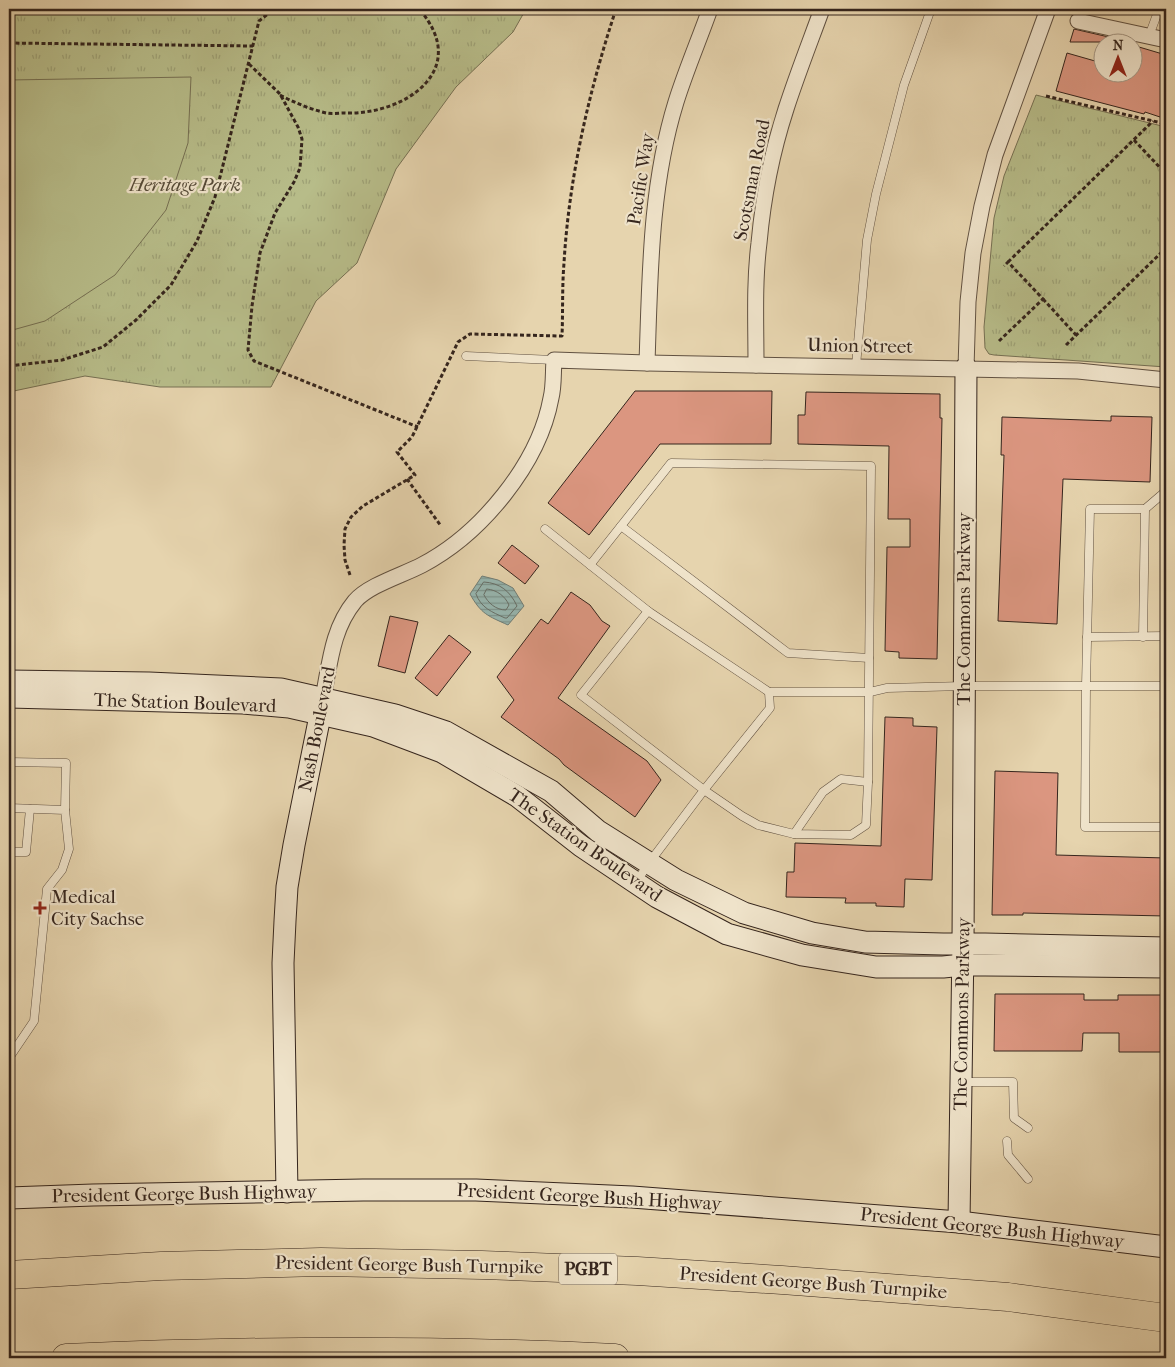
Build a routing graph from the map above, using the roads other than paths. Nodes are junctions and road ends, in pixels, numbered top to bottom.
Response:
1 (710, 9) edge
2 (822, 9) edge
3 (931, 9) edge
4 (1048, 9) edge
5 (1159, 9) edge
6 (1078, 21) dead end
7 (1149, 36) junction
8 (1166, 40) edge
9 (466, 356) dead end
10 (554, 360) junction
11 (647, 363) junction
12 (756, 365) junction
13 (856, 366) junction
14 (966, 368) junction
15 (1166, 380) edge
16 (1166, 491) edge
17 (1145, 509) junction
18 (620, 526) junction
19 (545, 529) dead end
20 (590, 565) junction
21 (648, 611) junction
22 (1143, 636) junction
23 (1166, 636) edge
24 (1087, 637) junction
25 (869, 658) junction
26 (9, 681) edge
27 (964, 686) junction
28 (1086, 686) junction
29 (1166, 686) edge
30 (769, 692) junction
31 (870, 692) junction
32 (9, 697) edge
33 (322, 706) junction
34 (9, 762) edge
35 (868, 782) junction
36 (704, 790) junction
37 (9, 808) edge
38 (30, 809) junction
39 (65, 810) junction
40 (1166, 826) edge
41 (794, 834) junction
42 (9, 852) edge
43 (649, 863) junction
44 (636, 883) junction
45 (1166, 948) edge
46 (963, 955) junction
47 (1166, 967) edge
48 (9, 1058) edge
49 (961, 1082) junction
50 (1028, 1128) dead end
51 (1007, 1141) dead end
52 (1028, 1179) dead end
53 (287, 1192) junction
54 (9, 1198) edge
55 (959, 1222) junction
56 (1166, 1247) edge
57 (9, 1275) edge
58 (1166, 1318) edge
59 (66, 1358) edge
60 (614, 1358) edge

1 - 11 street, Pacific Way
2 - 12 street, Scotsman Road
3 - 13 lane
4 - 14 street, The Commons Parkway
5 - 7 lane
6 - 7 street
7 - 8 street
9 - 10 lane
10 - 11 street, Union Street
10 - 33 street, Nash Boulevard
11 - 12 street, Union Street
12 - 13 street, Union Street
13 - 14 street, Union Street
14 - 15 street, Union Street
14 - 27 street, The Commons Parkway
16 - 17 lane
17 - 22 lane
17 - 24 lane
18 - 20 lane
18 - 25 lane
18 - 25 lane
19 - 20 lane
20 - 21 lane
21 - 30 lane
21 - 36 lane
22 - 23 lane
22 - 24 lane
24 - 28 lane
25 - 31 lane
26 - 33 street, The Station Boulevard
27 - 28 lane
27 - 31 lane
27 - 46 street, The Commons Parkway
28 - 29 lane
28 - 40 lane
30 - 31 lane
30 - 36 lane
31 - 35 lane
32 - 33 street, The Station Boulevard
33 - 43 street, The Station Boulevard
33 - 44 street, The Station Boulevard
33 - 53 street, Nash Boulevard
34 - 39 lane
35 - 41 lane
35 - 41 lane
36 - 41 lane
36 - 43 lane
37 - 38 lane
38 - 39 lane
38 - 42 lane
39 - 48 lane
43 - 44 lane
43 - 46 street, The Station Boulevard
44 - 46 street, The Station Boulevard
45 - 46 street, The Station Boulevard
46 - 47 street, The Station Boulevard
46 - 49 street, The Commons Parkway
49 - 50 lane
49 - 55 street, The Commons Parkway
51 - 52 lane
53 - 54 street, President George Bush Highway
53 - 55 street, President George Bush Highway
55 - 56 street, President George Bush Highway
57 - 58 highway, President George Bush Turnpike / PGBT
59 - 60 highway

